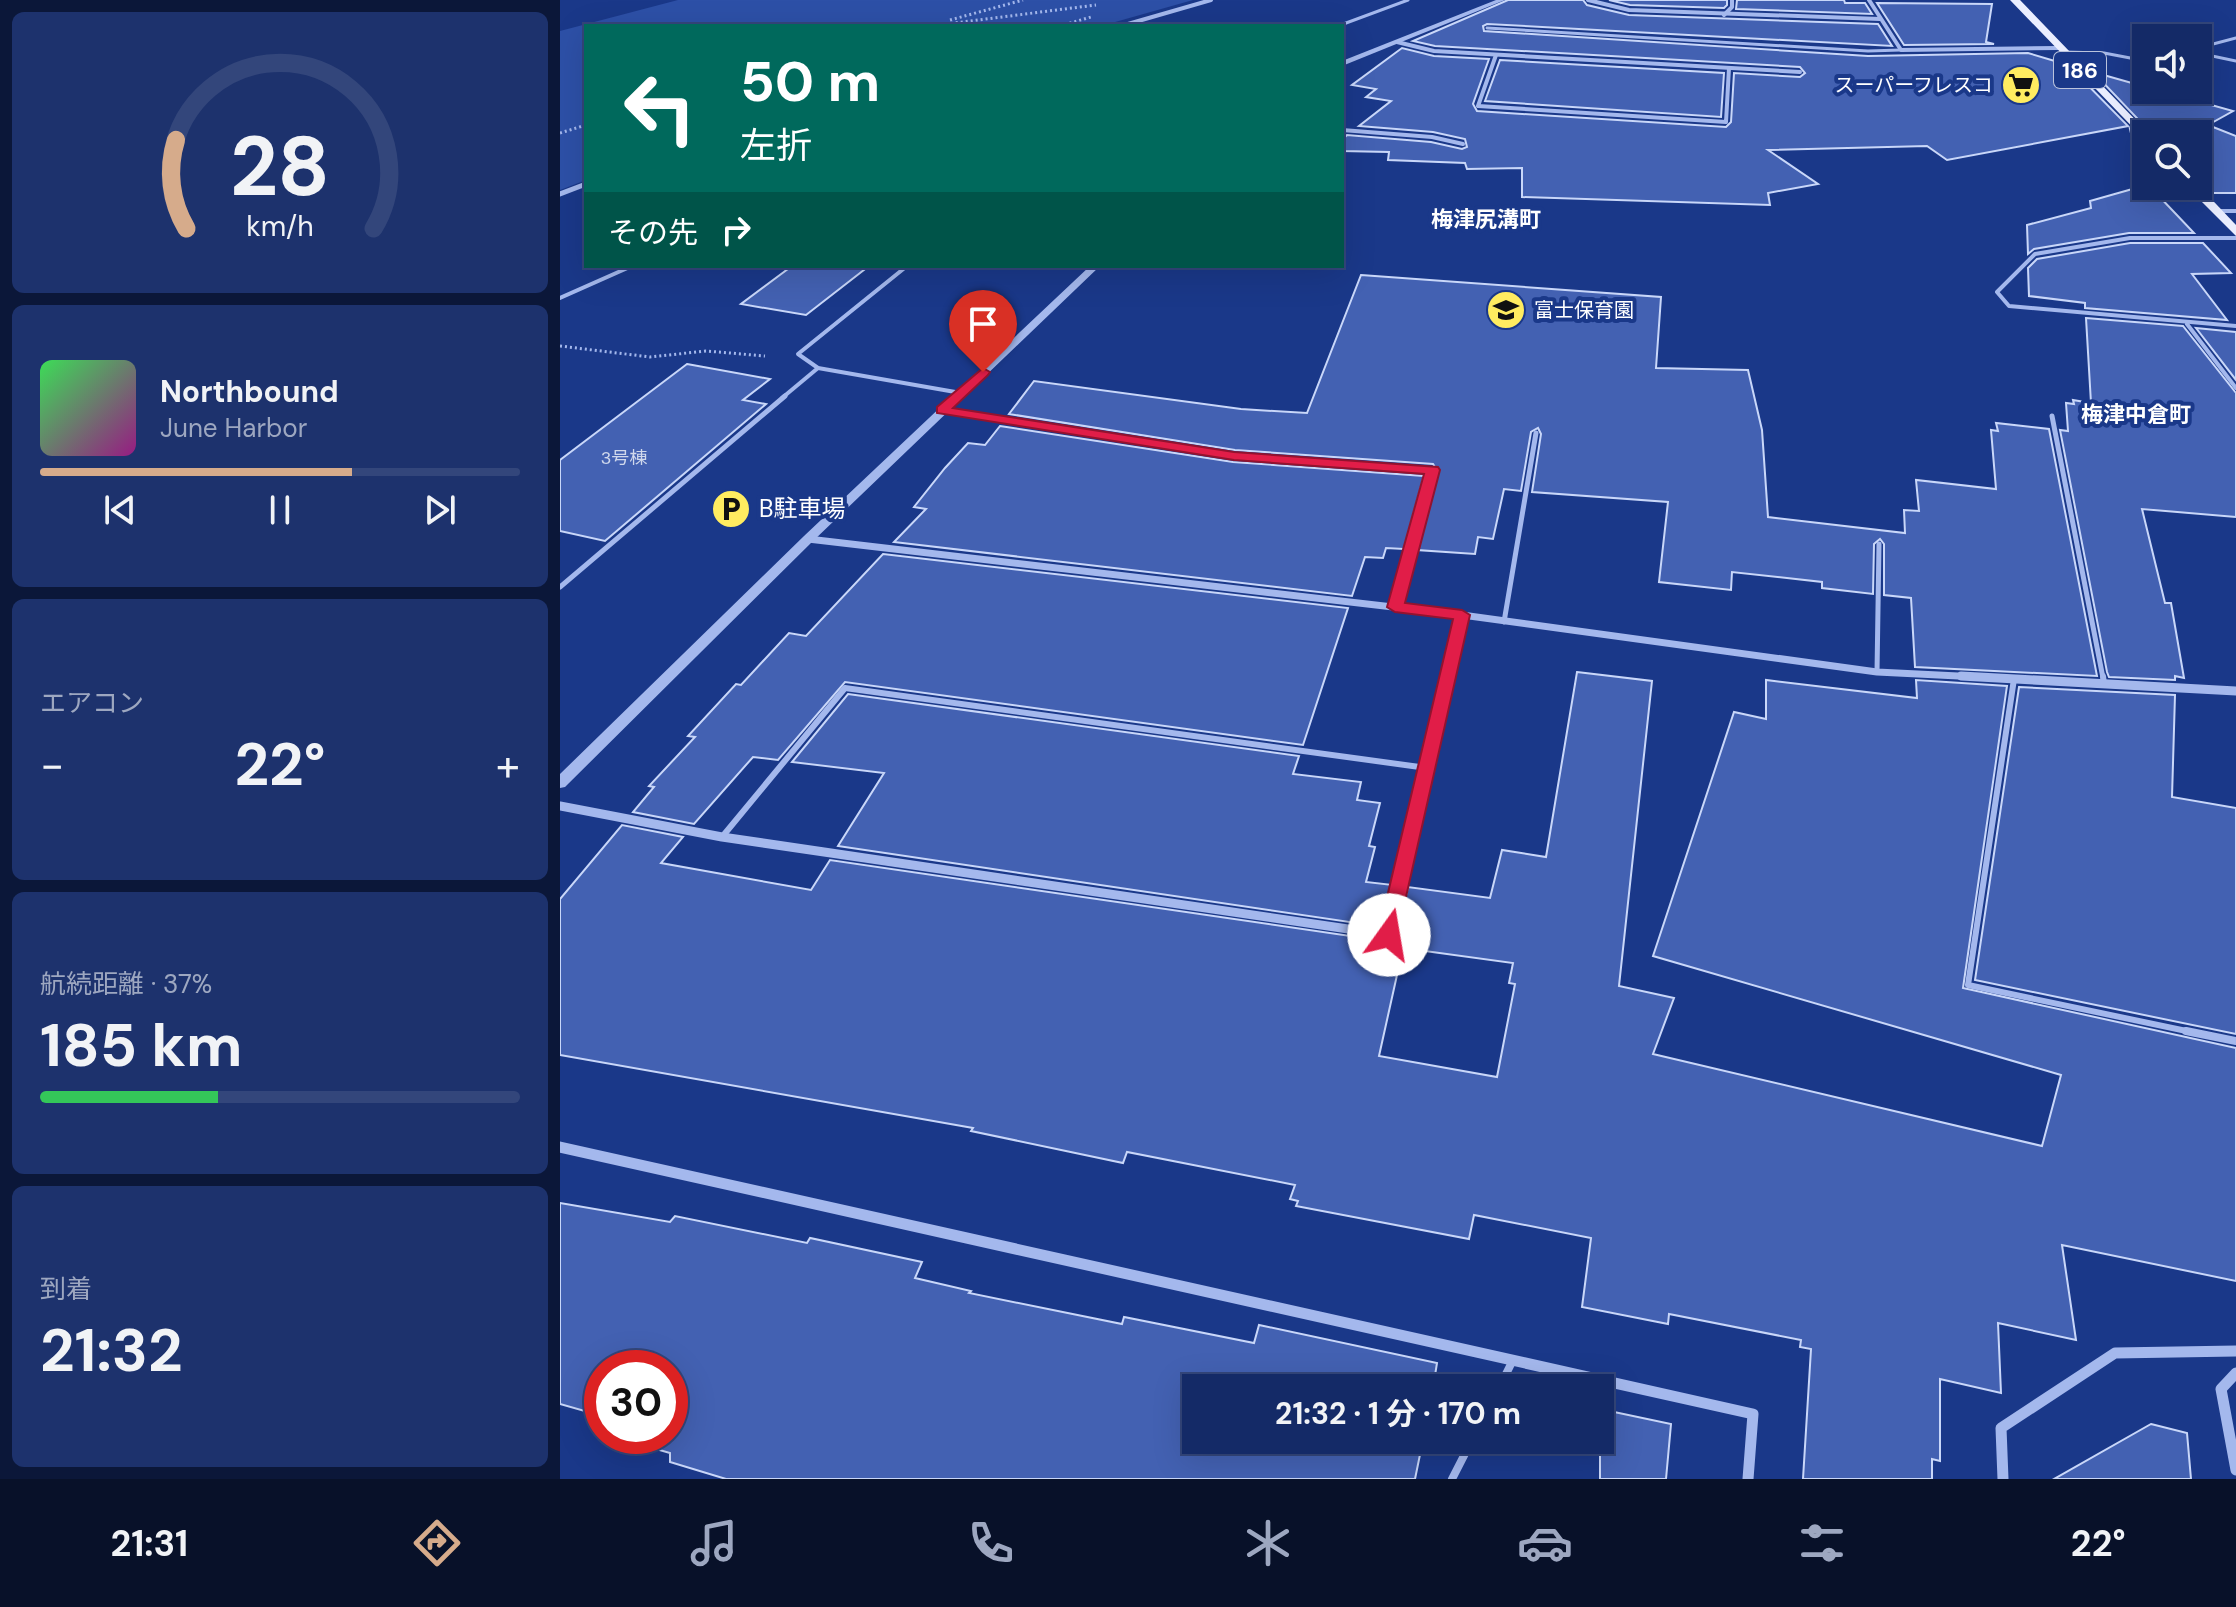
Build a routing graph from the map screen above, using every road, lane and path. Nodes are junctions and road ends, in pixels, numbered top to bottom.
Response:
1 (1023, 0) edge
2 (1211, 0) edge
3 (1408, 0) edge
4 (1502, 0) edge
5 (1588, 0) edge
6 (1732, 0) edge
7 (1869, 0) edge
8 (2015, 0) edge
9 (1101, 4) dead end
10 (1724, 15) junction
11 (1880, 19) junction
12 (938, 24) edge
13 (946, 24) edge
14 (1128, 24) edge
15 (1343, 24) edge
16 (1487, 28) dead end
17 (2236, 38) edge
18 (1397, 42) junction
19 (2212, 46) edge
20 (1901, 50) junction
21 (2060, 50) junction
22 (2212, 54) edge
23 (1496, 55) junction
24 (2132, 58) edge
25 (2236, 61) edge
26 (1344, 63) edge
27 (1729, 68) junction
28 (1800, 72) dead end
29 (2132, 124) edge
30 (584, 126) edge
31 (1344, 130) edge
32 (560, 133) edge
33 (1463, 144) dead end
34 (584, 185) edge
35 (560, 194) edge
36 (2205, 200) edge
37 (2216, 211) junction
38 (2236, 211) edge
39 (2236, 235) edge
40 (628, 268) edge
41 (905, 268) edge
42 (1093, 268) edge
43 (560, 298) edge
44 (2187, 324) junction
45 (2236, 326) edge
46 (560, 346) edge
47 (798, 354) junction
48 (818, 368) junction
49 (2236, 388) edge
50 (961, 393) junction
51 (942, 410) junction
52 (2052, 416) dead end
53 (1536, 433) dead end
54 (808, 539) junction
55 (1879, 544) dead end
56 (560, 587) edge
57 (1395, 607) junction
58 (1462, 615) junction
59 (1504, 622) junction
60 (1877, 672) junction
61 (2014, 679) junction
62 (2104, 684) junction
63 (2236, 691) edge
64 (1427, 768) junction
65 (560, 783) edge
66 (560, 806) edge
67 (722, 837) junction
68 (2236, 1041) edge
69 (560, 1147) edge
70 (2236, 1351) edge
71 (1512, 1362) junction
72 (2236, 1373) edge
73 (1506, 1374) edge
74 (1465, 1454) edge
75 (2236, 1470) edge
76 (1452, 1479) edge
77 (1748, 1479) edge
78 (2003, 1479) edge

1 - 12 path
2 - 14 street
3 - 15 lane
4 - 18 street
5 - 10 street
6 - 10 street
7 - 11 street
8 - 21 main road, 186
9 - 13 path
10 - 11 street
11 - 20 street
16 - 20 lane
17 - 19 lane
18 - 23 street
18 - 26 street
20 - 21 street
21 - 24 lane
21 - 29 main road, 186
22 - 25 lane
23 - 27 street
23 - 27 street
27 - 28 street
30 - 32 path
31 - 33 street
34 - 35 street
36 - 37 main road
37 - 38 lane
37 - 39 main road
39 - 44 lane
40 - 43 lane
41 - 47 lane
42 - 50 street
44 - 45 lane
44 - 49 lane
46 - 47 path
47 - 48 lane
48 - 50 lane
48 - 56 lane
50 - 51 street
51 - 54 street
51 - 57 street
52 - 62 lane
53 - 59 lane
54 - 57 street
54 - 65 street
55 - 60 lane
57 - 58 street
58 - 59 street
58 - 64 street
59 - 60 street
60 - 61 street
61 - 62 street
61 - 68 lane
62 - 63 street
64 - 67 lane
64 - 67 street
66 - 67 street
69 - 71 street
70 - 78 street
71 - 73 lane
71 - 77 street
72 - 75 street
74 - 76 lane

